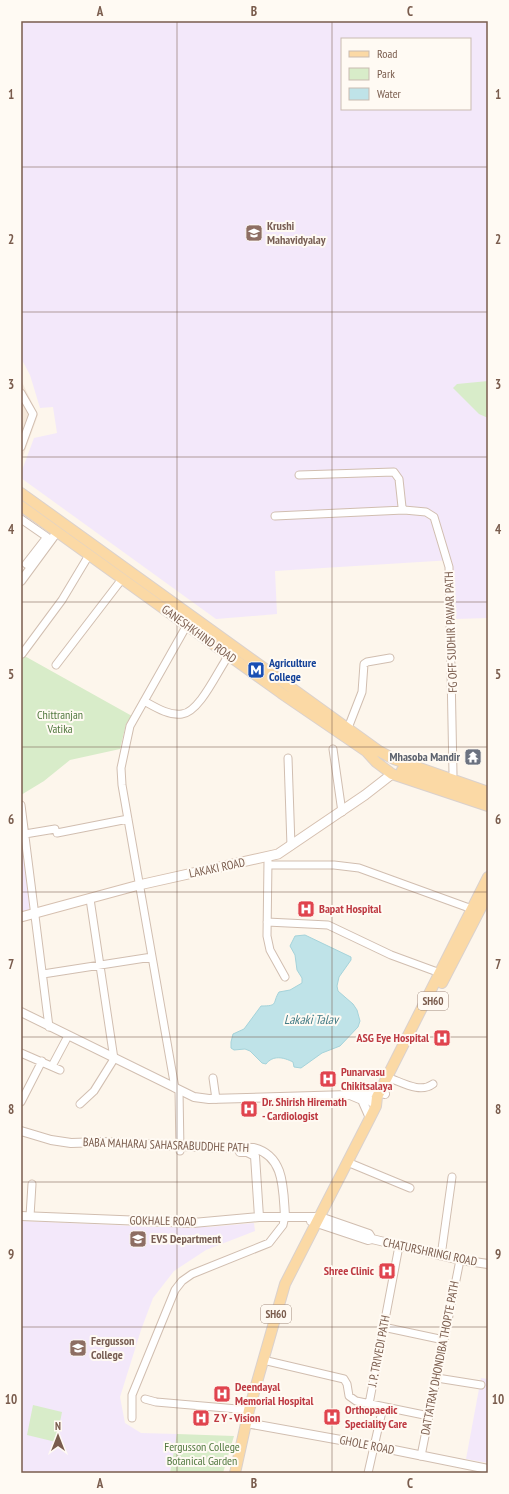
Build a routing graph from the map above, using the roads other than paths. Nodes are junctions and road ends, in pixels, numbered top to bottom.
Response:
1 (21, 393) edge
2 (21, 447) edge
3 (298, 475) dead end
4 (21, 493) edge
5 (21, 506) edge
6 (404, 510) junction
7 (275, 516) dead end
8 (21, 519) edge
9 (57, 532) junction
10 (89, 555) junction
11 (31, 567) junction
12 (122, 579) junction
13 (21, 581) edge
14 (187, 625) junction
15 (22, 654) dead end
16 (229, 655) junction
17 (390, 658) dead end
18 (56, 666) dead end
19 (144, 701) junction
20 (348, 728) junction
21 (333, 748) dead end
22 (368, 748) junction
23 (288, 758) dead end
24 (392, 774) junction
25 (454, 774) junction
26 (488, 785) edge
27 (488, 792) edge
28 (488, 799) edge
29 (21, 805) edge
30 (488, 806) edge
31 (342, 812) junction
32 (128, 819) junction
33 (25, 834) junction
34 (291, 846) junction
35 (268, 861) junction
36 (488, 877) edge
37 (139, 885) junction
38 (488, 894) edge
39 (90, 899) junction
40 (472, 909) junction
41 (35, 913) junction
42 (21, 917) edge
43 (267, 922) junction
44 (152, 957) junction
45 (100, 965) junction
46 (440, 973) junction
47 (43, 974) junction
48 (285, 977) dead end
49 (22, 1015) edge
50 (49, 1027) junction
51 (68, 1036) junction
52 (21, 1053) edge
53 (114, 1059) junction
54 (42, 1061) junction
55 (52, 1066) junction
56 (60, 1070) dead end
57 (213, 1078) dead end
58 (392, 1079) junction
59 (433, 1084) dead end
60 (24, 1088) edge
61 (177, 1089) junction
62 (361, 1092) junction
63 (383, 1093) junction
64 (349, 1095) junction
65 (216, 1099) junction
66 (21, 1102) edge
67 (80, 1104) dead end
68 (376, 1106) junction
69 (370, 1118) junction
70 (21, 1131) edge
71 (21, 1136) edge
72 (181, 1148) junction
73 (352, 1164) junction
74 (452, 1177) dead end
75 (32, 1184) dead end
76 (410, 1188) dead end
77 (21, 1216) edge
78 (30, 1216) junction
79 (285, 1216) junction
80 (259, 1217) junction
81 (305, 1217) joint
82 (318, 1220) junction
83 (399, 1246) junction
84 (441, 1256) junction
85 (460, 1260) junction
86 (488, 1264) edge
87 (383, 1327) junction
88 (444, 1340) junction
89 (263, 1360) junction
90 (437, 1378) junction
91 (481, 1385) dead end
92 (145, 1399) dead end
93 (369, 1404) junction
94 (383, 1407) junction
95 (249, 1410) junction
96 (429, 1416) junction
97 (132, 1418) dead end
98 (246, 1423) junction
99 (374, 1446) junction
100 (421, 1456) junction
101 (463, 1469) edge
102 (488, 1469) edge
103 (235, 1473) edge
104 (368, 1473) edge

1 - 2 street
3 - 6 street
4 - 20 main road, GANESHKHIND ROAD
5 - 9 main road, GANESHKHIND ROAD
6 - 7 street, FG OFF SUDHIR PAWAR PATH
6 - 25 street, FG OFF SUDHIR PAWAR PATH
8 - 11 street
9 - 10 main road, GANESHKHIND ROAD
9 - 11 street
10 - 12 main road, GANESHKHIND ROAD
10 - 15 street
11 - 13 street
12 - 14 main road, GANESHKHIND ROAD
12 - 18 street
14 - 16 main road, GANESHKHIND ROAD
14 - 19 street
16 - 19 street
16 - 22 main road, GANESHKHIND ROAD
17 - 20 street
19 - 32 street
20 - 22 main road, GANESHKHIND ROAD
21 - 31 street
22 - 24 main road, GANESHKHIND ROAD
22 - 25 main road, GANESHKHIND ROAD
22 - 27 main road
22 - 28 main road
23 - 34 street
24 - 30 main road, GANESHKHIND ROAD
24 - 31 main road, LAKAKI ROAD
25 - 26 main road, GANESHKHIND ROAD
29 - 33 street
31 - 34 main road, LAKAKI ROAD
32 - 33 street
32 - 37 street
33 - 41 street
34 - 35 main road, LAKAKI ROAD
35 - 37 main road, LAKAKI ROAD
35 - 40 street
35 - 43 street
36 - 40 main road, SH60
37 - 39 main road, LAKAKI ROAD
37 - 44 street
38 - 58 main road, SH60
39 - 41 main road, LAKAKI ROAD
39 - 45 street
40 - 46 main road, SH60
41 - 42 main road, LAKAKI ROAD
41 - 47 street
43 - 46 street
43 - 48 street
44 - 45 street
44 - 61 street
45 - 47 street
45 - 53 street
46 - 63 main road, SH60
47 - 50 street
49 - 50 street
50 - 51 street
51 - 53 street
51 - 55 street
52 - 54 street
53 - 61 street
53 - 67 street
54 - 55 street
54 - 60 street
55 - 56 street
57 - 65 street
58 - 59 street
58 - 63 main road, SH60
60 - 66 street
61 - 65 street
61 - 72 street
62 - 63 street
62 - 64 street
62 - 68 street
63 - 68 main road, SH60
64 - 65 street
64 - 69 street
68 - 69 main road, SH60
68 - 73 main road, SH60
69 - 82 main road, SH60
70 - 72 street, BABA MAHARAJ SAHASRABUDDHE PATH
71 - 72 street, BABA MAHARAJ SAHASRABUDDHE PATH
72 - 79 street, BABA MAHARAJ SAHASRABUDDHE PATH
72 - 80 street, BABA MAHARAJ SAHASRABUDDHE PATH
73 - 76 street
73 - 82 main road, SH60
74 - 84 street
75 - 78 street
77 - 78 street, GOKHALE ROAD
78 - 80 street, GOKHALE ROAD
79 - 80 street, GOKHALE ROAD
79 - 81 street, GOKHALE ROAD
79 - 97 street
81 - 82 street, CHATURSHRINGI ROAD
82 - 83 street, CHATURSHRINGI ROAD
82 - 89 main road, SH60
83 - 84 street, CHATURSHRINGI ROAD
83 - 87 street, J. P. TRIVEDI PATH
84 - 85 street, CHATURSHRINGI ROAD
85 - 86 street, CHATURSHRINGI ROAD
85 - 88 street, DATTATRAY DHONDIBA THOPTE PATH
87 - 88 street
87 - 93 street, J. P. TRIVEDI PATH
88 - 90 street, DATTATRAY DHONDIBA THOPTE PATH
89 - 93 street
89 - 95 main road, SH60
90 - 91 street
90 - 96 street, DATTATRAY DHONDIBA THOPTE PATH
92 - 95 street
93 - 94 street, J. P. TRIVEDI PATH
94 - 96 street, J. P. TRIVEDI PATH
94 - 99 street
95 - 98 main road, SH60
96 - 100 street, DATTATRAY DHONDIBA THOPTE PATH
98 - 99 street, GHOLE ROAD
98 - 103 main road, SH60
99 - 100 street, GHOLE ROAD
99 - 104 street
100 - 101 street, GHOLE ROAD
101 - 102 street, GHOLE ROAD

